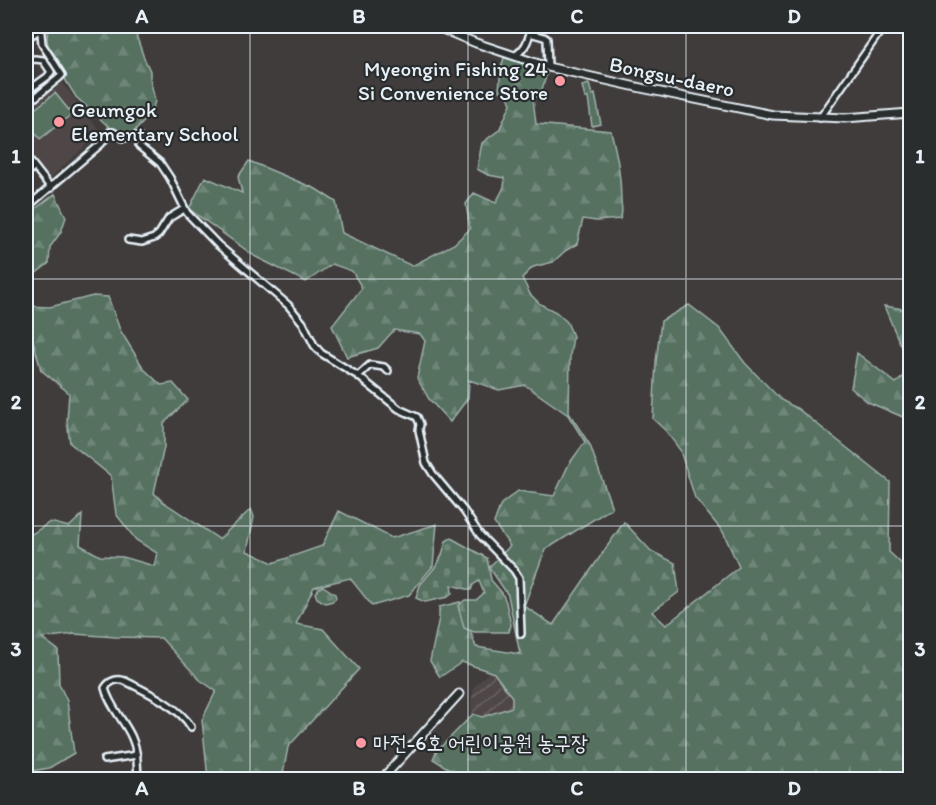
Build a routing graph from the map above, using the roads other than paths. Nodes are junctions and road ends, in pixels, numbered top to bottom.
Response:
1 (435, 26) edge
2 (884, 26) edge
3 (38, 28) edge
4 (26, 39) edge
5 (26, 51) edge
6 (515, 56) junction
7 (28, 61) edge
8 (548, 67) junction
9 (26, 92) edge
10 (26, 105) edge
11 (910, 113) edge
12 (820, 118) junction
13 (138, 136) dead end
14 (139, 146) dead end
15 (26, 156) edge
16 (34, 166) junction
17 (26, 173) edge
18 (51, 188) junction
19 (26, 208) edge
20 (184, 209) junction
21 (128, 240) dead end
22 (388, 371) dead end
23 (358, 376) junction
24 (521, 634) dead end
25 (459, 694) dead end
26 (191, 727) dead end
27 (137, 755) junction
28 (104, 760) dead end
29 (138, 780) edge
30 (381, 780) edge

1 - 6 main road, Bongsu-daero
2 - 12 street
3 - 4 street
3 - 10 street
5 - 7 street
6 - 8 main road, Bongsu-daero
6 - 8 street
7 - 9 street
8 - 12 main road, Bongsu-daero
11 - 12 main road, Bongsu-daero
13 - 18 street
14 - 20 street
15 - 16 street
16 - 17 street
16 - 18 street
18 - 19 street
20 - 21 street
20 - 23 street
22 - 23 street
23 - 24 street
25 - 30 main road
26 - 27 street
27 - 28 street
27 - 29 street

